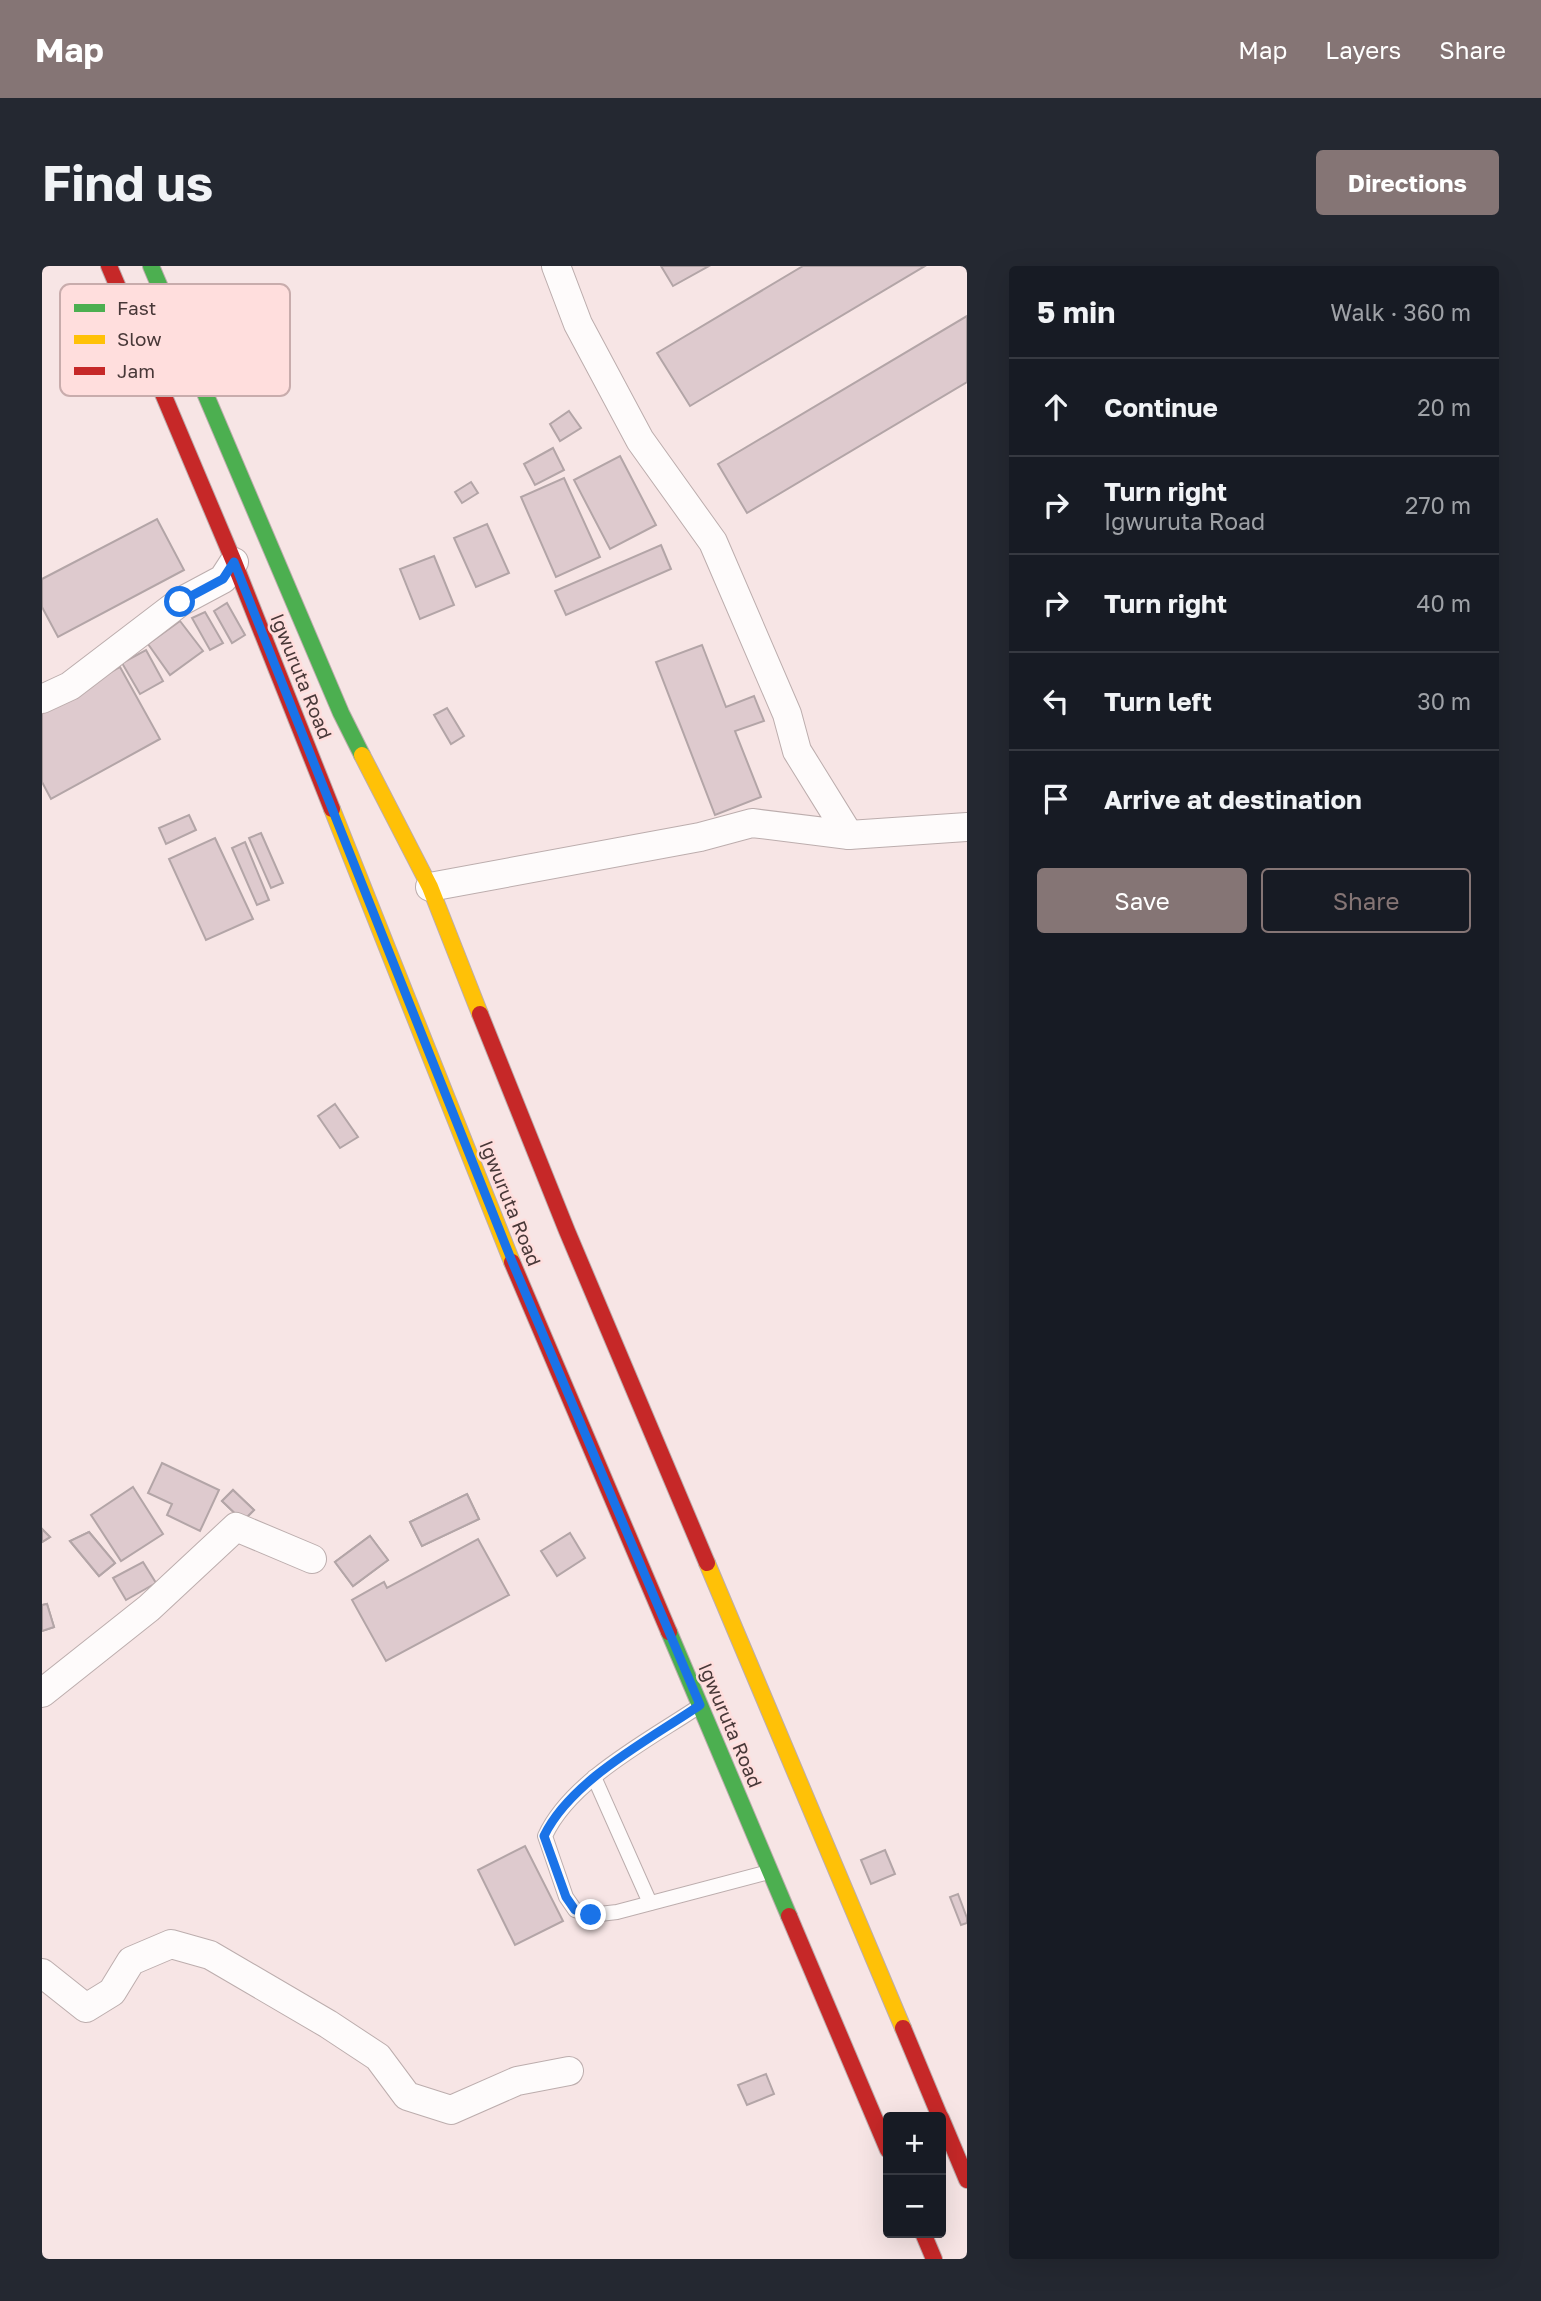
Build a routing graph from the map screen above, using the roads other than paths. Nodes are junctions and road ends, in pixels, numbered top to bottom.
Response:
1 (109, 266) edge
2 (150, 266) edge
3 (556, 266) edge
4 (117, 284) edge
5 (158, 284) edge
6 (164, 396) edge
7 (206, 396) edge
8 (234, 562) junction
9 (42, 699) edge
10 (967, 827) edge
11 (849, 835) junction
12 (430, 887) junction
13 (312, 1559) dead end
14 (42, 1693) edge
15 (700, 1705) junction
16 (594, 1777) junction
17 (770, 1872) junction
18 (650, 1903) junction
19 (42, 1973) edge
20 (569, 2071) dead end
21 (938, 2112) edge
22 (946, 2130) edge
23 (883, 2138) edge
24 (967, 2180) edge
25 (925, 2238) edge
26 (934, 2259) edge

1 - 4 main road, Igwuruta Road
2 - 5 main road, Igwuruta Road
3 - 11 street
6 - 8 main road, Igwuruta Road
7 - 12 main road, Igwuruta Road
8 - 9 street
8 - 15 main road, Igwuruta Road
10 - 11 street
11 - 12 street
12 - 21 main road, Igwuruta Road
13 - 14 street
15 - 16 lane
15 - 17 main road, Igwuruta Road
16 - 18 lane
16 - 18 lane
17 - 18 lane
17 - 23 main road, Igwuruta Road
19 - 20 street
22 - 24 main road, Igwuruta Road
25 - 26 main road

